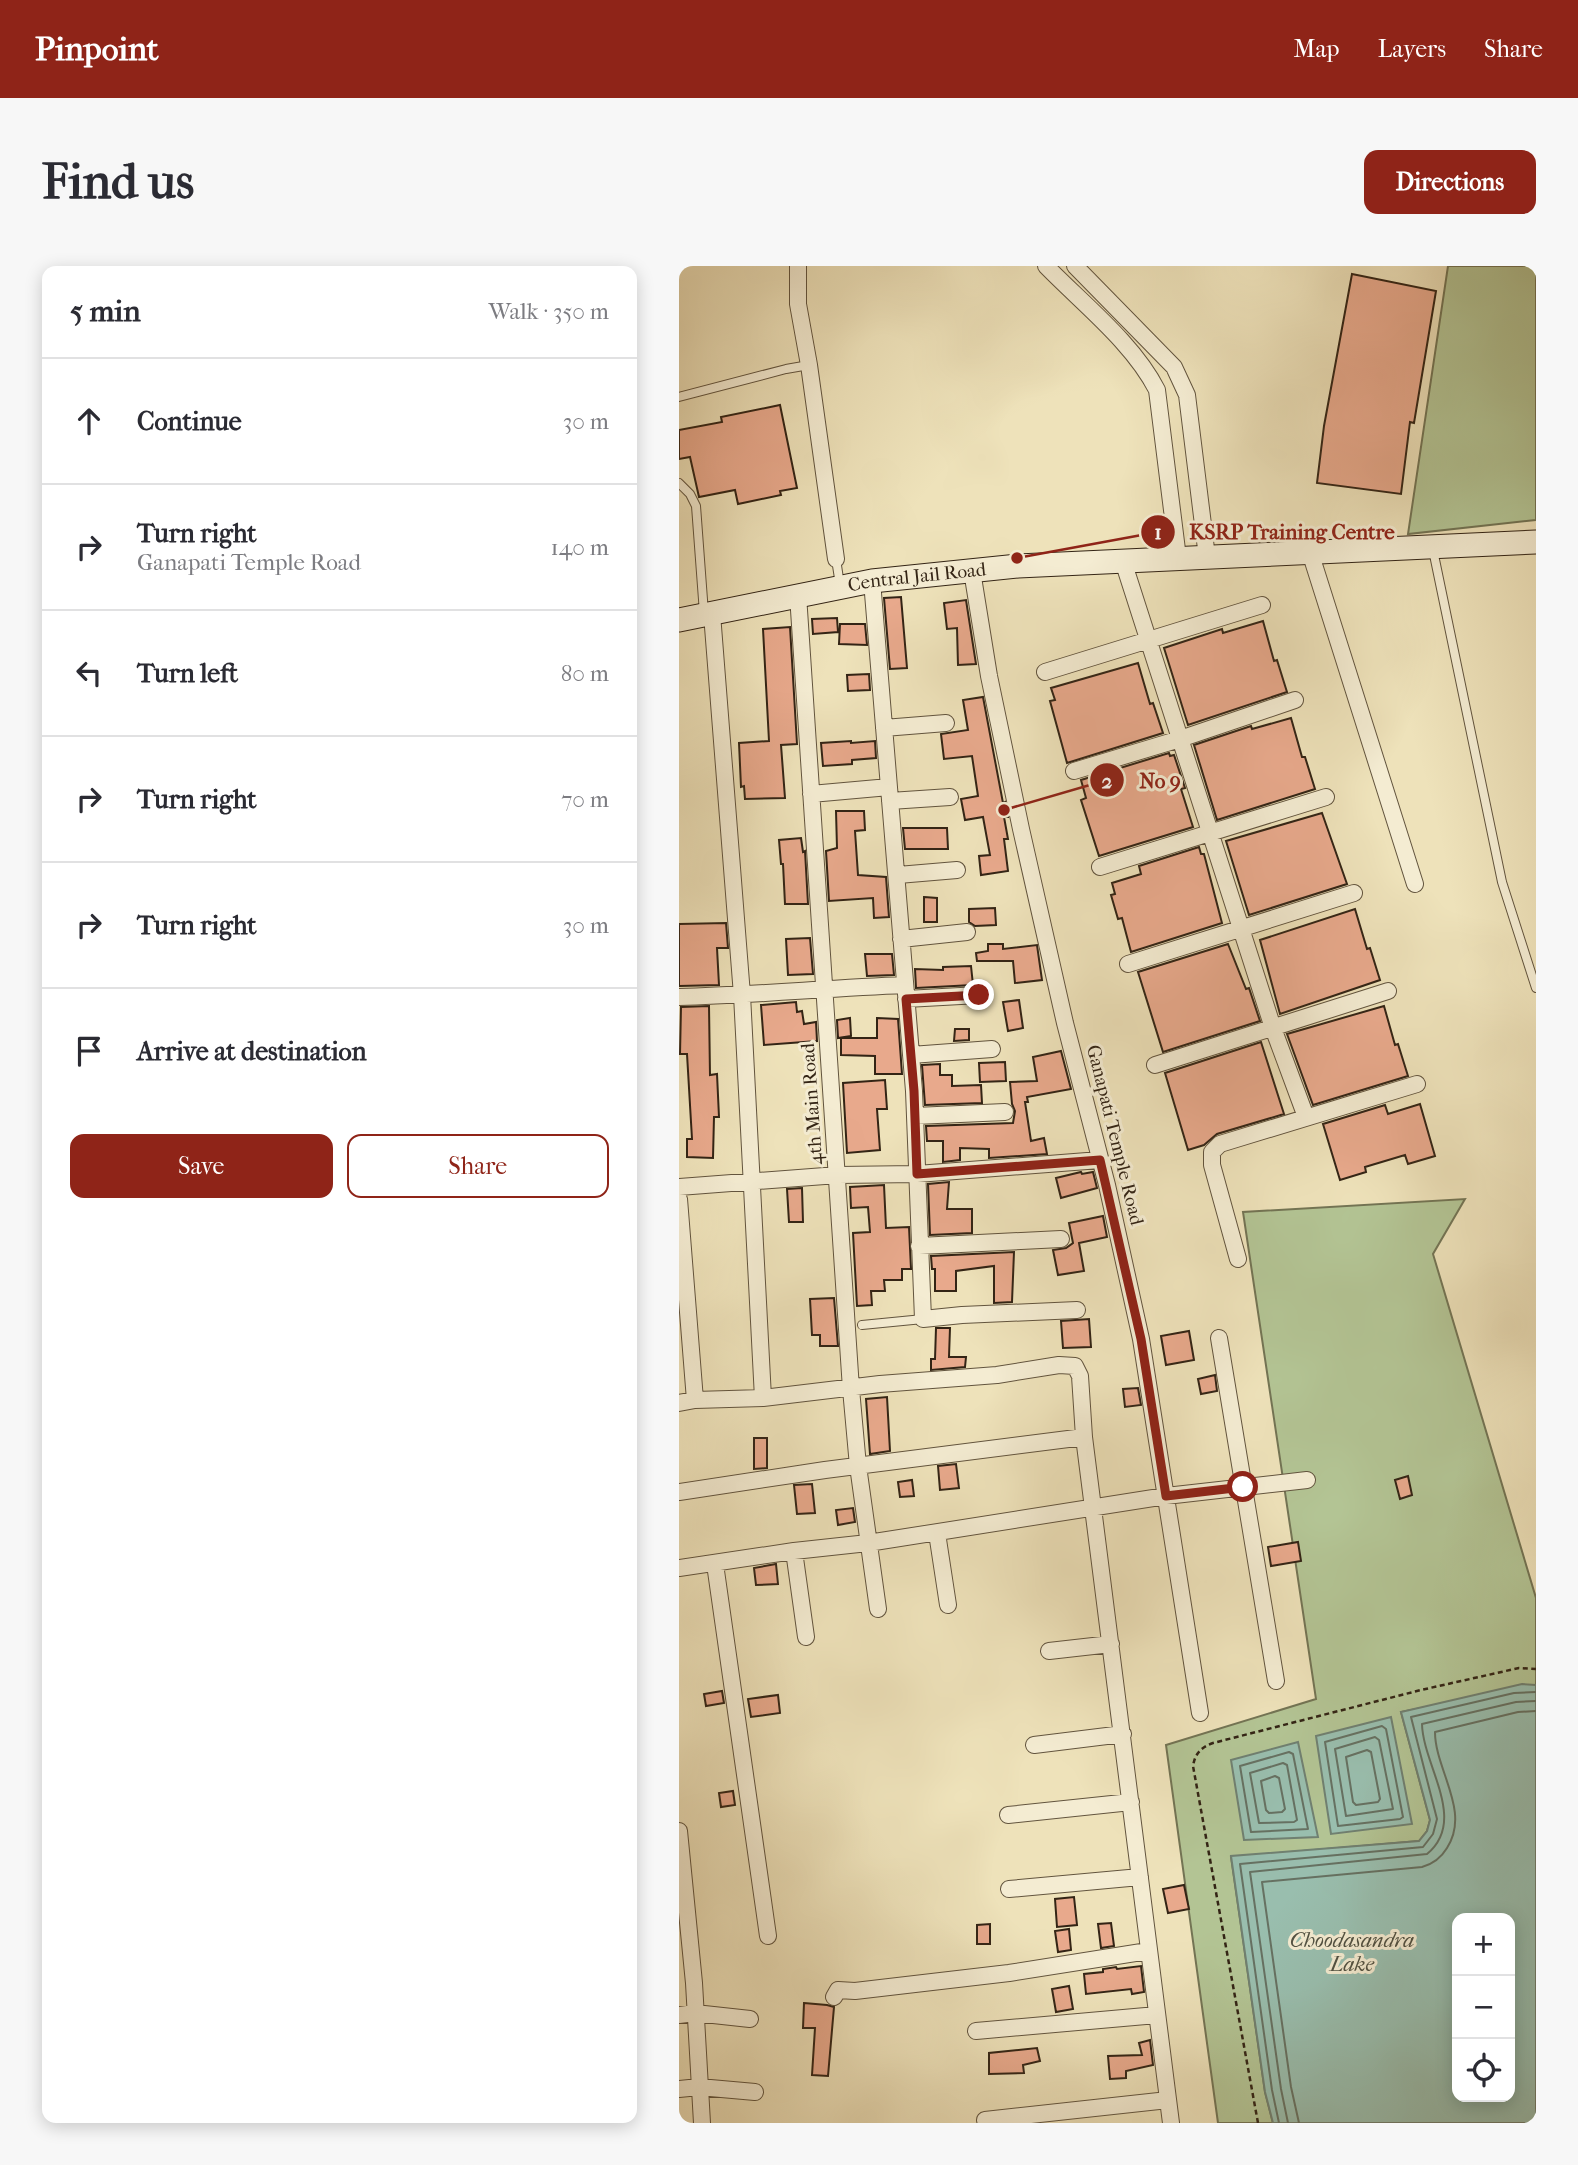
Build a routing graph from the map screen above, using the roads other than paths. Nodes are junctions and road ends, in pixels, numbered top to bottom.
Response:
1 (798, 266) edge
2 (1046, 266) edge
3 (1075, 266) edge
4 (809, 365) junction
5 (1180, 380) junction
6 (1157, 390) junction
7 (679, 397) edge
8 (679, 483) edge
9 (1536, 542) edge
10 (1432, 547) junction
11 (1310, 552) junction
12 (1207, 557) junction
13 (1178, 558) junction
14 (837, 559) joint
15 (1123, 561) junction
16 (972, 571) junction
17 (872, 581) junction
18 (840, 588) junction
19 (798, 595) junction
20 (1262, 605) dead end
21 (708, 614) junction
22 (679, 620) edge
23 (1148, 638) junction
24 (1045, 672) dead end
25 (1295, 700) dead end
26 (947, 723) dead end
27 (884, 728) junction
28 (1180, 739) junction
29 (1074, 771) dead end
30 (811, 794) junction
31 (890, 794) junction
32 (950, 797) dead end
33 (1326, 797) dead end
34 (1210, 832) junction
35 (1100, 867) dead end
36 (957, 870) dead end
37 (898, 876) junction
38 (1415, 884) dead end
39 (1354, 893) dead end
40 (1241, 928) junction
41 (967, 932) dead end
42 (901, 939) junction
43 (1128, 964) dead end
44 (825, 988) junction
45 (1536, 988) edge
46 (1388, 991) dead end
47 (905, 992) junction
48 (743, 995) junction
49 (979, 995) dead end
50 (679, 997) edge
51 (1273, 1028) junction
52 (992, 1049) dead end
53 (911, 1055) junction
54 (1155, 1065) dead end
55 (1417, 1084) dead end
56 (1005, 1112) dead end
57 (915, 1116) junction
58 (1306, 1117) junction
59 (1100, 1160) junction
60 (917, 1174) junction
61 (838, 1175) junction
62 (753, 1181) junction
63 (679, 1187) edge
64 (679, 1199) edge
65 (1061, 1239) dead end
66 (919, 1246) junction
67 (1238, 1259) dead end
68 (1077, 1310) dead end
69 (923, 1319) junction
70 (862, 1325) dead end
71 (1219, 1338) dead end
72 (851, 1389) junction
73 (763, 1398) junction
74 (687, 1402) edge
75 (1084, 1437) junction
76 (858, 1466) junction
77 (1307, 1480) dead end
78 (1243, 1487) junction
79 (679, 1492) edge
80 (1166, 1496) junction
81 (1093, 1509) junction
82 (937, 1533) junction
83 (868, 1544) junction
84 (794, 1551) junction
85 (715, 1564) junction
86 (679, 1568) edge
87 (948, 1605) dead end
88 (878, 1609) dead end
89 (806, 1637) dead end
90 (1111, 1644) junction
91 (1049, 1651) dead end
92 (1276, 1681) dead end
93 (1200, 1713) dead end
94 (1123, 1734) junction
95 (1034, 1745) dead end
96 (1131, 1802) junction
97 (1008, 1815) dead end
98 (679, 1831) edge
99 (681, 1865) edge
100 (1140, 1877) junction
101 (1009, 1889) dead end
102 (768, 1936) dead end
103 (1148, 1951) junction
104 (834, 1997) dead end
105 (687, 2014) edge
106 (1157, 2015) junction
107 (750, 2019) dead end
108 (976, 2031) dead end
109 (699, 2087) junction
110 (679, 2089) edge
111 (755, 2092) dead end
112 (1168, 2100) junction
113 (985, 2120) dead end
114 (702, 2123) edge
115 (1171, 2123) edge

1 - 4 street
2 - 6 street
3 - 5 street
4 - 7 lane
4 - 14 street
5 - 6 street
5 - 12 street
6 - 13 street
8 - 21 lane
9 - 10 main road, Central Jail Road
10 - 11 main road, Central Jail Road
10 - 45 lane
11 - 12 main road, Central Jail Road
11 - 38 street
12 - 13 main road, Central Jail Road
13 - 15 main road, Central Jail Road
14 - 18 lane
15 - 16 main road, Central Jail Road
15 - 23 street
16 - 17 main road, Central Jail Road
16 - 59 street, Ganapati Temple Road
17 - 18 main road, Central Jail Road
17 - 27 street
18 - 19 main road, Central Jail Road
19 - 21 main road, Central Jail Road
19 - 30 street, 4th Main Road
20 - 23 street
21 - 22 main road, Central Jail Road
21 - 48 street
23 - 24 street
23 - 28 street
25 - 28 street
26 - 27 street
27 - 31 street
28 - 29 street
28 - 34 street
30 - 31 street
30 - 44 street, 4th Main Road
31 - 32 street
31 - 37 street
33 - 34 street
34 - 35 street
34 - 40 street
36 - 37 street
37 - 42 street
39 - 40 street
40 - 43 street
40 - 51 street
41 - 42 street
42 - 47 street
44 - 47 street
44 - 48 street
44 - 61 street, 4th Main Road
46 - 51 street
47 - 49 street
47 - 53 street
48 - 50 street
48 - 62 street
51 - 54 street
51 - 58 street
52 - 53 street
53 - 57 street
55 - 58 street
56 - 57 street
57 - 60 street
58 - 67 street
59 - 60 street
59 - 80 street, Ganapati Temple Road
60 - 61 street
60 - 66 street
61 - 62 street
61 - 72 street, 4th Main Road
62 - 63 street
62 - 73 street
64 - 74 street
65 - 66 street
66 - 69 street
68 - 69 street
69 - 70 lane
71 - 78 street
72 - 73 street
72 - 75 street
72 - 76 street, 4th Main Road
73 - 74 street
75 - 76 street
75 - 81 street
76 - 79 street
76 - 83 street, 4th Main Road
77 - 78 street
78 - 80 street
78 - 92 street
80 - 81 street
80 - 93 street, Ganapati Temple Road
81 - 82 street
81 - 90 street
82 - 83 street
82 - 87 street
83 - 84 street
83 - 88 street, 4th Main Road
84 - 85 street
84 - 89 street
85 - 86 street
85 - 102 street
90 - 91 street
90 - 94 street
94 - 95 street
94 - 96 street
96 - 97 street
96 - 100 street
98 - 99 street
99 - 105 street
100 - 101 street
100 - 103 street
103 - 104 street
103 - 106 street
105 - 107 street
105 - 109 street
106 - 108 street
106 - 112 street
109 - 110 street
109 - 111 street
109 - 114 street
112 - 113 street
112 - 115 street

